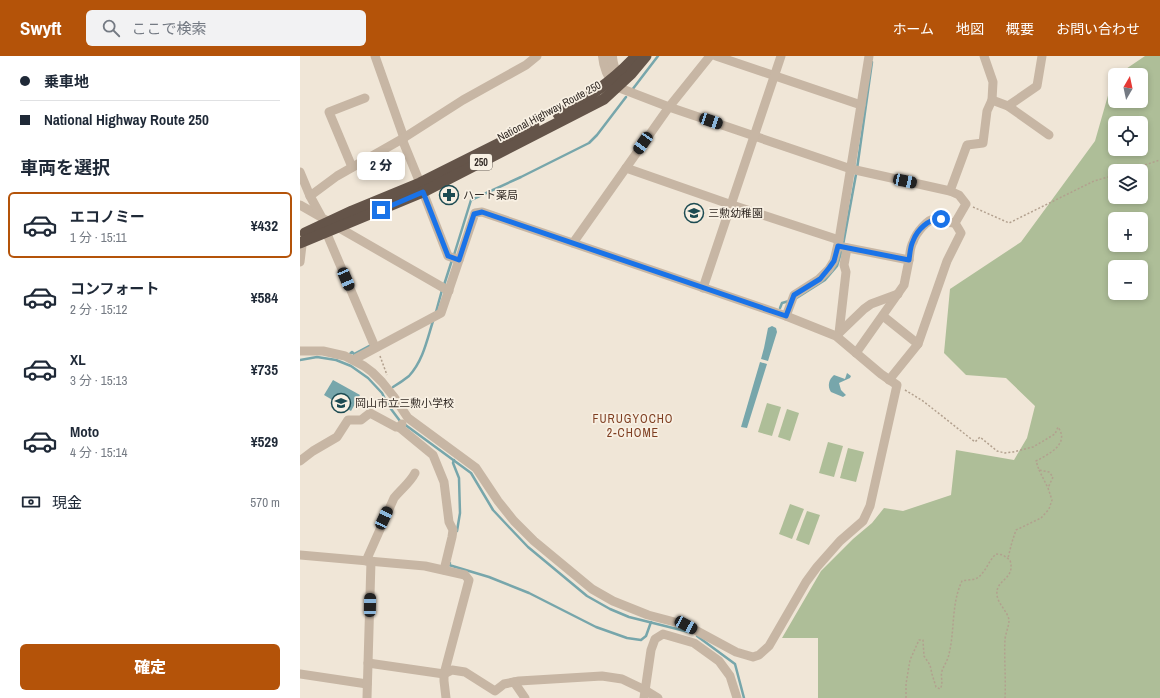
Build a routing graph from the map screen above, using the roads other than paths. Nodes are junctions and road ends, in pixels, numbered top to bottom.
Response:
1 (375, 56) edge
2 (537, 56) edge
3 (603, 56) edge
4 (612, 56) edge
5 (638, 56) edge
6 (710, 56) edge
7 (716, 56) edge
8 (781, 56) edge
9 (869, 56) edge
10 (984, 56) edge
11 (1042, 56) edge
12 (774, 76) junction
13 (615, 81) junction
14 (365, 98) dead end
15 (992, 100) junction
16 (861, 105) junction
17 (1008, 106) junction
18 (669, 107) junction
19 (1049, 135) dead end
20 (754, 136) junction
21 (403, 139) junction
22 (352, 167) junction
23 (626, 168) junction
24 (855, 170) junction
25 (300, 172) edge
26 (422, 187) junction
27 (950, 190) junction
28 (310, 196) junction
29 (300, 205) edge
30 (732, 205) junction
31 (955, 223) junction
32 (328, 225) junction
33 (302, 239) edge
34 (573, 243) junction
35 (842, 245) junction
36 (455, 258) junction
37 (909, 260) junction
38 (300, 262) edge
39 (703, 288) junction
40 (445, 289) junction
41 (899, 293) junction
42 (786, 316) junction
43 (883, 316) junction
44 (837, 334) junction
45 (918, 344) junction
46 (375, 347) junction
47 (300, 351) edge
48 (856, 353) junction
49 (353, 360) junction
50 (893, 383) junction
51 (403, 423) junction
52 (300, 461) edge
53 (415, 473) dead end
54 (300, 555) edge
55 (368, 561) junction
56 (444, 570) junction
57 (685, 632) junction
58 (368, 663) junction
59 (300, 674) edge
60 (444, 674) junction
61 (514, 682) junction
62 (367, 684) junction
63 (645, 694) edge
64 (366, 698) edge
65 (446, 698) edge
66 (526, 698) edge
67 (658, 698) edge
68 (737, 698) edge

1 - 21 street
2 - 21 street
3 - 13 street
4 - 13 street
5 - 13 highway, National Highway Route 250 / 250
6 - 18 street
7 - 12 street
8 - 12 street
9 - 16 street
10 - 15 street
11 - 17 street
12 - 16 street
12 - 20 street
13 - 18 street
13 - 26 highway, National Highway Route 250 / 250
14 - 22 street
15 - 17 street
15 - 27 street
16 - 24 street
17 - 19 street
18 - 20 street
18 - 23 street
20 - 24 street
20 - 30 street
21 - 22 street
21 - 26 street
22 - 28 street
23 - 30 street
23 - 34 street
24 - 27 street
24 - 35 street
25 - 28 street
26 - 32 highway, National Highway Route 250 / 250
26 - 36 street
27 - 31 street
28 - 32 street
29 - 32 street
30 - 35 street
30 - 39 street
31 - 37 street
31 - 45 street
32 - 33 highway, National Highway Route 250 / 250
32 - 40 street
32 - 46 street
33 - 38 street
34 - 36 street
34 - 39 street
35 - 37 street
35 - 42 street
35 - 44 street
36 - 40 street
37 - 41 street
39 - 42 street
40 - 46 street
41 - 43 street
41 - 44 street
42 - 44 street
43 - 45 street
43 - 48 street
44 - 48 street
45 - 50 street
46 - 49 street
47 - 49 street
48 - 50 street
49 - 51 street
50 - 57 street
51 - 52 street
51 - 56 street
51 - 57 street
53 - 55 street
54 - 55 street
55 - 56 street
55 - 58 street
56 - 60 street
57 - 63 street
57 - 68 street
58 - 60 street
58 - 62 street
59 - 62 street
60 - 61 street
60 - 65 street
61 - 63 street
61 - 66 street
62 - 64 street
63 - 67 street

